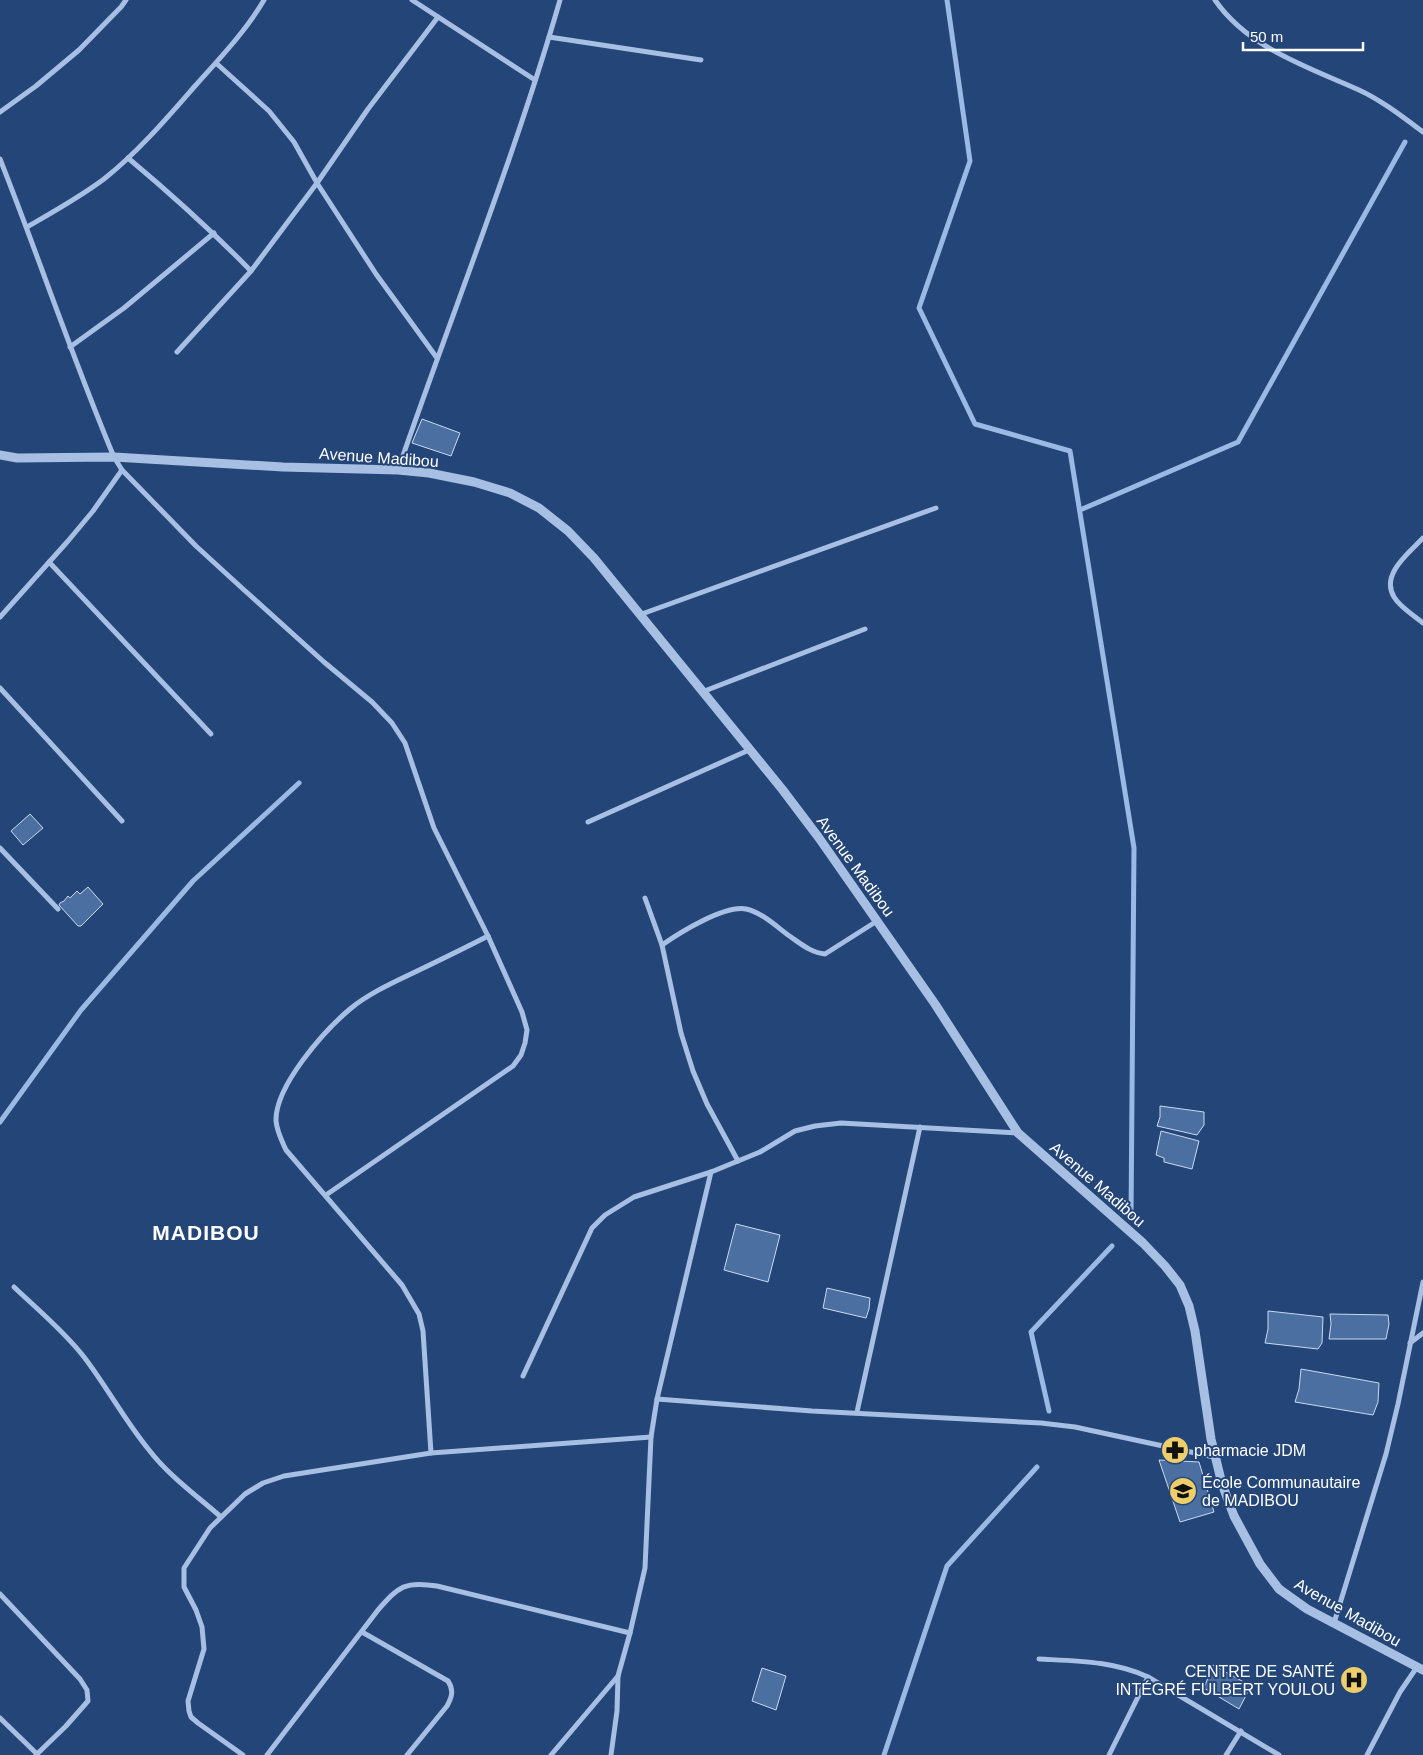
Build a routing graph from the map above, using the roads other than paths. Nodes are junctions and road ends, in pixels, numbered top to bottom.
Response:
1 (126, 0) edge
2 (264, 0) edge
3 (412, 0) edge
4 (560, 0) edge
5 (1215, 0) edge
6 (438, 18) junction
7 (549, 37) junction
8 (701, 60) dead end
9 (216, 63) junction
10 (535, 80) junction
11 (0, 112) edge
12 (1423, 132) edge
13 (128, 158) junction
14 (0, 159) edge
15 (317, 183) junction
16 (27, 227) junction
17 (214, 233) junction
18 (251, 271) junction
19 (70, 347) junction
20 (177, 352) dead end
21 (437, 358) junction
22 (0, 455) edge
23 (114, 458) junction
24 (122, 470) junction
25 (398, 470) junction
26 (936, 508) dead end
27 (1423, 538) edge
28 (49, 562) junction
29 (639, 615) junction
30 (0, 617) edge
31 (1423, 623) edge
32 (865, 629) dead end
33 (0, 688) edge
34 (702, 692) junction
35 (211, 734) dead end
36 (749, 750) junction
37 (122, 821) dead end
38 (588, 822) dead end
39 (0, 848) edge
40 (645, 898) dead end
41 (58, 909) dead end
42 (877, 921) junction
43 (488, 936) junction
44 (662, 945) junction
45 (920, 1127) junction
46 (1018, 1133) junction
47 (738, 1161) junction
48 (711, 1172) junction
49 (326, 1196) junction
50 (1423, 1282) edge
51 (14, 1287) dead end
52 (1423, 1333) edge
53 (1409, 1343) junction
54 (523, 1376) dead end
55 (656, 1399) junction
56 (857, 1412) junction
57 (651, 1437) junction
58 (431, 1452) junction
59 (1214, 1456) junction
60 (221, 1517) junction
61 (0, 1594) edge
62 (1334, 1624) junction
63 (362, 1632) junction
64 (630, 1633) junction
65 (1039, 1659) dead end
66 (1420, 1669) edge
67 (618, 1676) junction
68 (1148, 1677) junction
69 (0, 1718) edge
70 (1241, 1731) junction
71 (36, 1754) edge
72 (242, 1755) edge
73 (267, 1755) edge
74 (406, 1755) edge
75 (551, 1755) edge
76 (611, 1755) edge
77 (1109, 1755) edge
78 (1226, 1755) edge
79 (1278, 1755) edge
80 (1367, 1755) edge

1 - 11 street
2 - 9 street
3 - 6 street
4 - 7 street
5 - 12 street
6 - 10 street
6 - 15 street
7 - 8 street
7 - 10 street
9 - 13 street
9 - 15 street
10 - 21 street
13 - 16 street
13 - 17 street
14 - 16 street
15 - 18 street
15 - 21 street
16 - 19 street
17 - 18 street
17 - 19 street
18 - 20 street
19 - 23 street
21 - 25 street
22 - 23 street, Avenue Madibou
23 - 24 street
23 - 25 street, Avenue Madibou
24 - 28 street
24 - 43 street
25 - 29 street, Avenue Madibou
26 - 29 street
27 - 31 street
28 - 30 street
28 - 35 street
29 - 34 street, Avenue Madibou
32 - 34 street
33 - 37 street
34 - 36 street, Avenue Madibou
36 - 38 street
36 - 42 street, Avenue Madibou
39 - 41 street
40 - 44 street
42 - 44 street
42 - 46 street, Avenue Madibou
43 - 49 street
43 - 49 street
44 - 47 street
45 - 46 street
45 - 47 street
45 - 56 street
46 - 59 street, Avenue Madibou
47 - 48 street
48 - 54 street
48 - 55 street
49 - 58 street
50 - 53 street
51 - 60 street
52 - 53 street
53 - 62 street
55 - 56 street
55 - 57 street
56 - 59 street
57 - 58 street
57 - 64 street
58 - 60 street
59 - 62 street, Avenue Madibou
60 - 72 street
61 - 71 street
62 - 66 street, Avenue Madibou
63 - 64 street
63 - 73 street
63 - 74 street
64 - 67 street
65 - 68 street
66 - 80 street
67 - 75 street
67 - 76 street
68 - 70 street
68 - 77 street
69 - 71 street
70 - 78 street
70 - 79 street

